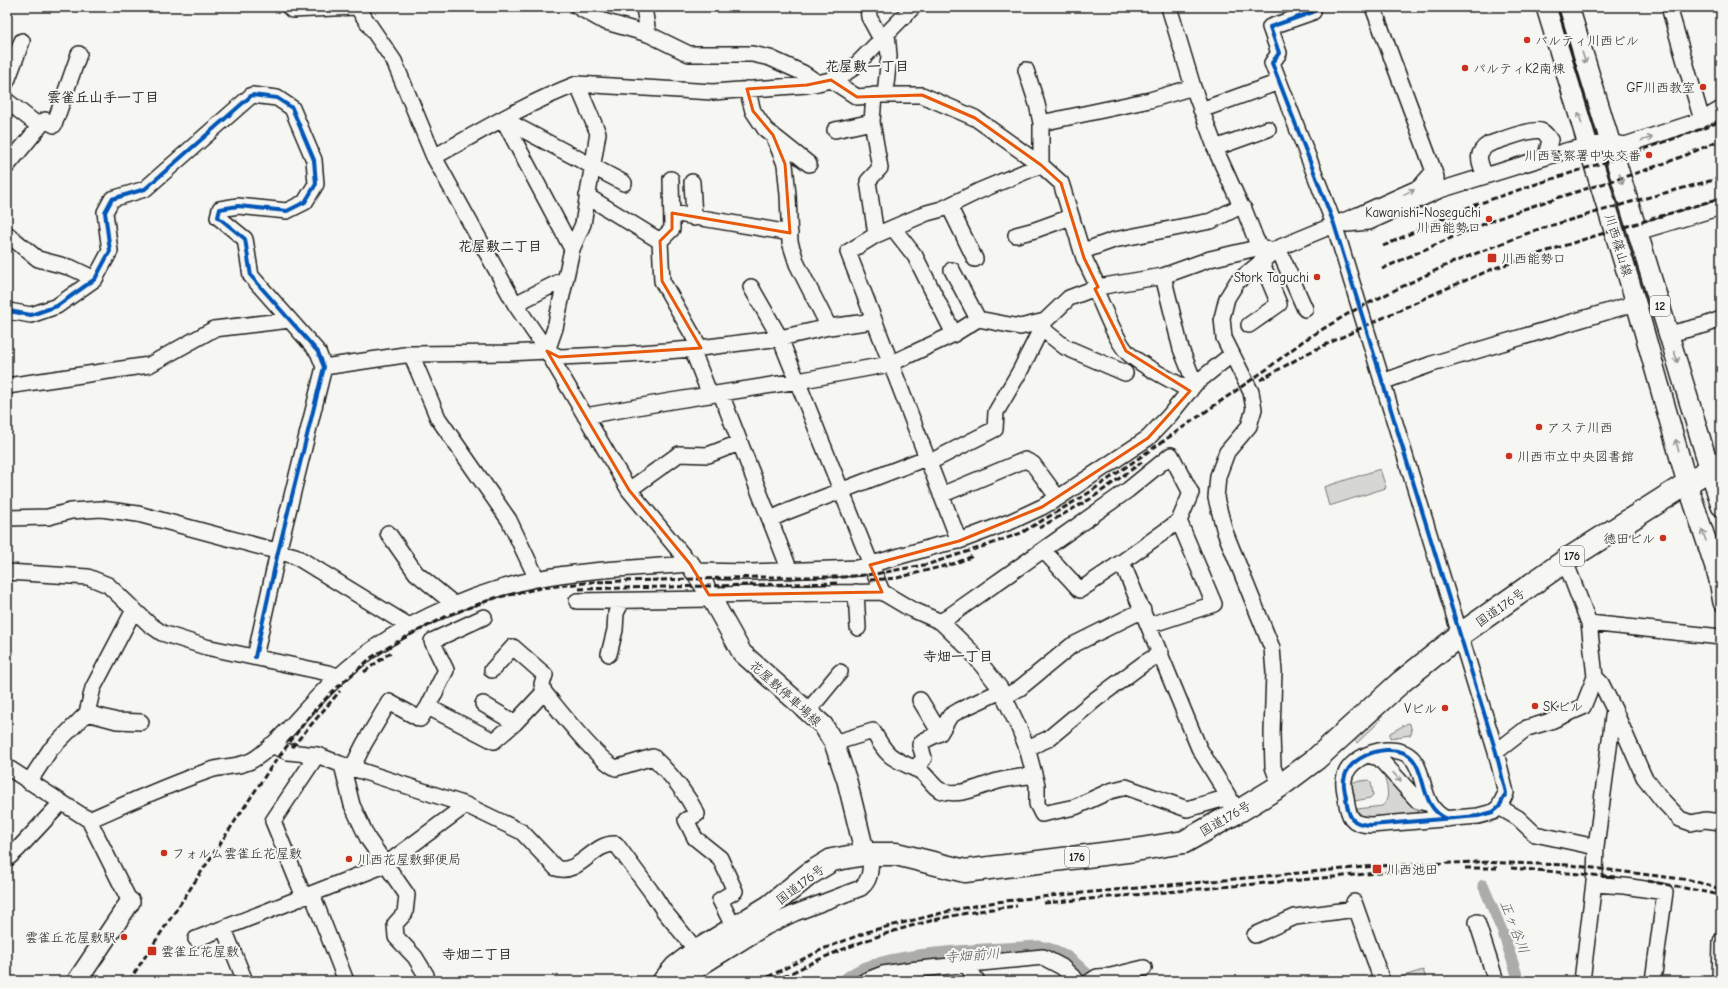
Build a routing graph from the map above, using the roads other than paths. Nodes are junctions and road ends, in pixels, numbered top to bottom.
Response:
1 (289, 7) edge
2 (356, 7) edge
3 (578, 7) edge
4 (644, 7) edge
5 (868, 7) edge
6 (1170, 7) edge
7 (1311, 7) edge
8 (1373, 7) edge
9 (1546, 7) edge
10 (1569, 7) edge
11 (1669, 7) edge
12 (910, 8) edge
13 (648, 34) junction
14 (884, 36) junction
15 (22, 41) dead end
16 (79, 54) dead end
17 (1026, 70) dead end
18 (7, 82) edge
19 (825, 82) junction
20 (1279, 82) junction
21 (577, 84) junction
22 (1193, 87) junction
23 (748, 89) junction
24 (880, 95) junction
25 (7, 101) edge
26 (1721, 109) edge
27 (1201, 110) junction
28 (503, 119) junction
29 (1702, 120) junction
30 (872, 122) junction
31 (1041, 123) junction
32 (39, 126) junction
33 (1268, 129) dead end
34 (835, 130) dead end
35 (773, 135) junction
36 (1609, 142) junction
37 (1588, 146) junction
38 (1215, 148) junction
39 (1546, 156) junction
40 (434, 157) junction
41 (809, 164) dead end
42 (1041, 165) junction
43 (7, 166) edge
44 (593, 167) junction
45 (1435, 174) junction
46 (1485, 176) junction
47 (671, 179) dead end
48 (692, 182) dead end
49 (624, 183) dead end
50 (1455, 185) junction
51 (1431, 194) junction
52 (588, 196) junction
53 (949, 206) junction
54 (1241, 206) junction
55 (1721, 207) edge
56 (672, 213) junction
57 (1071, 217) junction
58 (694, 218) junction
59 (1334, 224) junction
60 (893, 228) junction
61 (1638, 232) junction
62 (790, 233) junction
63 (7, 234) edge
64 (876, 235) junction
65 (1016, 235) dead end
66 (660, 241) junction
67 (572, 249) junction
68 (1083, 251) junction
69 (1268, 252) junction
70 (975, 259) dead end
71 (952, 270) dead end
72 (1163, 276) junction
73 (95, 279) junction
74 (565, 279) junction
75 (751, 287) dead end
76 (1097, 288) junction
77 (1636, 303) junction
78 (515, 304) junction
79 (1305, 309) dead end
80 (8, 310) edge
81 (978, 319) junction
82 (1721, 319) edge
83 (290, 320) junction
84 (874, 321) junction
85 (1043, 325) junction
86 (1249, 325) dead end
87 (829, 327) junction
88 (954, 334) junction
89 (1669, 334) junction
90 (780, 338) junction
91 (696, 348) junction
92 (547, 351) junction
93 (411, 354) junction
94 (1234, 361) junction
95 (890, 364) junction
96 (324, 367) junction
97 (1125, 373) dead end
98 (798, 381) junction
99 (1382, 382) junction
100 (7, 386) edge
101 (1193, 387) junction
102 (716, 394) junction
103 (585, 416) junction
104 (739, 443) junction
105 (927, 460) junction
106 (1715, 466) edge
107 (1687, 483) junction
108 (629, 490) junction
109 (842, 491) junction
110 (941, 495) junction
111 (1058, 498) junction
112 (1721, 506) edge
113 (7, 518) edge
114 (771, 519) junction
115 (1179, 521) junction
116 (388, 533) dead end
117 (959, 541) junction
118 (1043, 550) junction
119 (278, 552) junction
120 (1565, 561) junction
121 (1122, 562) junction
122 (870, 565) junction
123 (693, 568) junction
124 (790, 571) junction
125 (7, 572) edge
126 (1718, 577) edge
127 (537, 579) junction
128 (856, 592) junction
129 (882, 592) junction
130 (711, 597) junction
131 (577, 601) dead end
132 (622, 601) junction
133 (1721, 603) edge
134 (455, 605) junction
135 (134, 610) junction
136 (1143, 610) junction
137 (484, 617) dead end
138 (941, 622) junction
139 (1589, 624) junction
140 (1150, 625) junction
141 (409, 626) junction
142 (858, 628) dead end
143 (1461, 634) junction
144 (1721, 637) edge
145 (1161, 653) junction
146 (609, 654) dead end
147 (254, 657) junction
148 (492, 670) dead end
149 (840, 672) dead end
150 (338, 676) junction
151 (1595, 677) junction
152 (544, 692) junction
153 (1003, 694) junction
154 (920, 700) dead end
155 (483, 704) dead end
156 (428, 707) junction
157 (1614, 709) junction
158 (808, 711) junction
159 (87, 714) junction
160 (141, 722) dead end
161 (515, 723) junction
162 (940, 733) junction
163 (834, 743) junction
164 (271, 745) junction
165 (1027, 748) junction
166 (1496, 752) junction
167 (317, 755) junction
168 (1367, 755) junction
169 (347, 767) junction
170 (7, 768) edge
171 (914, 769) junction
172 (1034, 775) junction
173 (29, 782) junction
174 (1280, 786) junction
175 (61, 803) junction
176 (1430, 804) junction
177 (466, 805) junction
178 (1234, 806) junction
179 (1500, 807) junction
180 (1447, 819) junction
181 (89, 820) junction
182 (1720, 820) edge
183 (1596, 847) junction
184 (868, 854) junction
185 (7, 859) edge
186 (385, 865) junction
187 (1594, 884) junction
188 (308, 896) junction
189 (130, 902) joint
190 (1477, 922) dead end
191 (734, 928) junction
192 (224, 929) junction
193 (1255, 935) dead end
194 (196, 939) dead end
195 (1721, 941) edge
196 (697, 951) junction
197 (966, 964) junction
198 (1136, 973) edge
199 (906, 976) edge
200 (880, 978) edge
201 (1092, 980) edge
202 (77, 981) edge
203 (245, 981) edge
204 (346, 981) edge
205 (427, 981) edge
206 (664, 981) edge
207 (684, 981) edge
208 (865, 981) edge
209 (978, 981) edge
210 (1077, 981) edge
211 (1382, 981) edge
212 (1496, 981) edge
213 (1582, 981) edge
214 (1653, 981) edge
215 (1720, 981) edge

1 - 2 street
2 - 40 street
3 - 13 street
4 - 13 street
5 - 14 street
6 - 22 street
7 - 20 street
8 - 45 street
37 -> 9 main road, 川西篠山線 / 12
10 -> 36 main road, 川西篠山線 / 12
11 - 29 street
12 - 14 street
13 - 19 street
14 - 19 street
14 - 24 street
15 - 18 street
16 - 32 street
17 - 31 street
19 - 23 street
19 - 24 street
20 - 27 street
20 - 59 street
21 - 23 street
21 - 28 street
21 - 44 street
22 - 27 street
22 - 31 street
23 - 35 street
24 - 30 street
24 - 42 street
25 - 32 street
26 - 29 street
27 - 38 street
28 - 40 street
28 - 44 street
28 - 67 street
36 -> 29 street
30 - 34 street
30 - 64 street
31 - 42 street
32 - 43 street
33 - 38 street
35 - 41 street
35 - 62 street
36 - 37 street
36 -> 61 main road, 川西篠山線 / 12
37 - 39 street
37 - 77 main road, 川西篠山線 / 12
38 - 54 street
39 - 46 street
39 - 46 street
40 - 78 street
42 - 53 street
42 - 57 street
44 - 49 street
44 - 52 street
45 - 50 street
45 - 51 street
59 -> 45 street
46 - 50 street
47 - 56 street
48 - 58 street
50 - 51 street
51 - 59 street
52 - 66 street
52 - 67 street
53 - 60 street
53 - 70 street
54 - 68 street
54 - 69 street
55 - 61 street
56 - 58 street
56 - 66 street
57 - 65 street
57 - 68 street
58 - 62 street
59 - 69 street
59 - 99 street
60 - 64 street
60 - 88 street
61 - 89 main road, 川西篠山線 / 12
62 - 87 street
63 - 73 street
64 - 84 street
66 - 91 street
67 - 74 street
68 - 76 street
69 - 72 street
69 - 79 street
69 - 86 street
69 - 94 street
71 - 81 street
72 - 76 street
72 - 101 street
73 - 80 street
73 - 83 street
74 - 78 street
74 - 92 street
75 - 90 street
76 - 85 street
76 - 101 street
77 - 99 street
107 -> 77 main road, 川西篠山線 / 12
78 - 92 street
81 - 85 street
81 - 88 street
82 - 89 street
83 - 96 street
83 - 100 street
84 - 87 street
84 - 95 street
85 - 97 street
85 - 105 street
87 - 90 street
88 - 95 street
89 -> 106 main road, 川西篠山線 / 12
90 - 91 street
90 - 98 street
91 - 92 street
91 - 102 street
92 - 93 street
92 - 103 street
93 - 96 street
93 - 127 street
94 - 101 street
94 - 174 street
95 - 98 street
95 - 105 street
96 - 119 street
98 - 102 street
98 - 109 street
99 - 143 street
101 - 111 street
102 - 103 street
102 - 104 street
103 - 108 street
104 - 108 street
104 - 114 street
105 - 109 street
105 - 110 street
106 - 107 highway, 国道176号 / 176
106 - 112 main road, 川西篠山線
107 - 120 highway, 国道176号 / 176
126 -> 107 main road, 川西篠山線
108 - 123 street
109 - 114 street
109 - 122 street
110 - 111 street
110 - 117 street
111 - 117 street
113 - 119 street
114 - 124 street
115 - 118 street
115 - 121 street
115 - 140 street
116 - 134 street
117 - 122 street
118 - 121 street
118 - 138 street
119 - 141 street
119 - 147 street
120 - 139 street
120 - 143 highway, 国道176号 / 176
121 - 136 street
122 - 124 street
122 - 129 street
123 - 124 street
123 - 127 street
123 - 130 main road, 花屋敷停車場線
125 - 135 street
126 - 133 street
127 - 134 street
128 - 129 street
128 - 130 street
128 - 142 street
129 - 138 street
130 - 132 street
130 - 158 main road, 花屋敷停車場線
131 - 132 street
132 - 146 street
134 - 141 street
135 - 147 street
135 - 159 street
136 - 140 street
136 - 153 street
137 - 156 street
138 - 153 street
139 - 144 street
139 - 151 street
140 - 145 street
141 - 150 street
143 - 166 street
143 - 174 highway, 国道176号 / 176
145 - 165 street
145 - 178 street
147 - 150 street
148 - 152 street
149 - 158 street
150 - 164 street
151 - 157 street
151 - 166 street
152 - 161 street
152 - 191 street
153 - 162 street
153 - 165 street
154 - 162 street
155 - 161 street
156 - 161 street
156 - 169 street
157 - 182 street
157 - 183 street
158 - 163 main road, 花屋敷停車場線
159 - 160 street
159 - 173 street
162 - 171 street
163 - 171 street
163 - 184 main road, 花屋敷停車場線
164 - 167 street
164 - 181 street
165 - 172 street
166 - 179 street
167 - 169 street
167 - 188 street
168 -> 176 street
168 - 176 street
168 - 180 street
169 - 177 street
169 - 186 street
170 - 173 street
171 - 172 street
172 - 178 street
173 - 175 street
174 - 178 highway, 国道176号 / 176
175 - 181 street
175 - 185 street
176 - 180 street
177 - 186 street
177 - 196 street
178 - 184 highway, 国道176号 / 176
179 - 180 street
179 - 183 street
181 - 189 street
183 - 187 street
184 - 191 highway, 国道176号 / 176
184 - 207 street
186 - 188 street
186 - 205 street
187 - 213 street
187 - 214 street
188 - 192 street
188 - 204 street
189 - 202 main road
190 - 212 street
191 - 196 highway, 国道176号 / 176
192 - 194 street
192 - 203 street
193 - 211 street
195 - 215 street
196 - 206 highway, 国道176号 / 176
197 - 199 street
197 - 209 street
197 - 210 street
198 - 201 street
199 - 200 street
200 - 208 street

